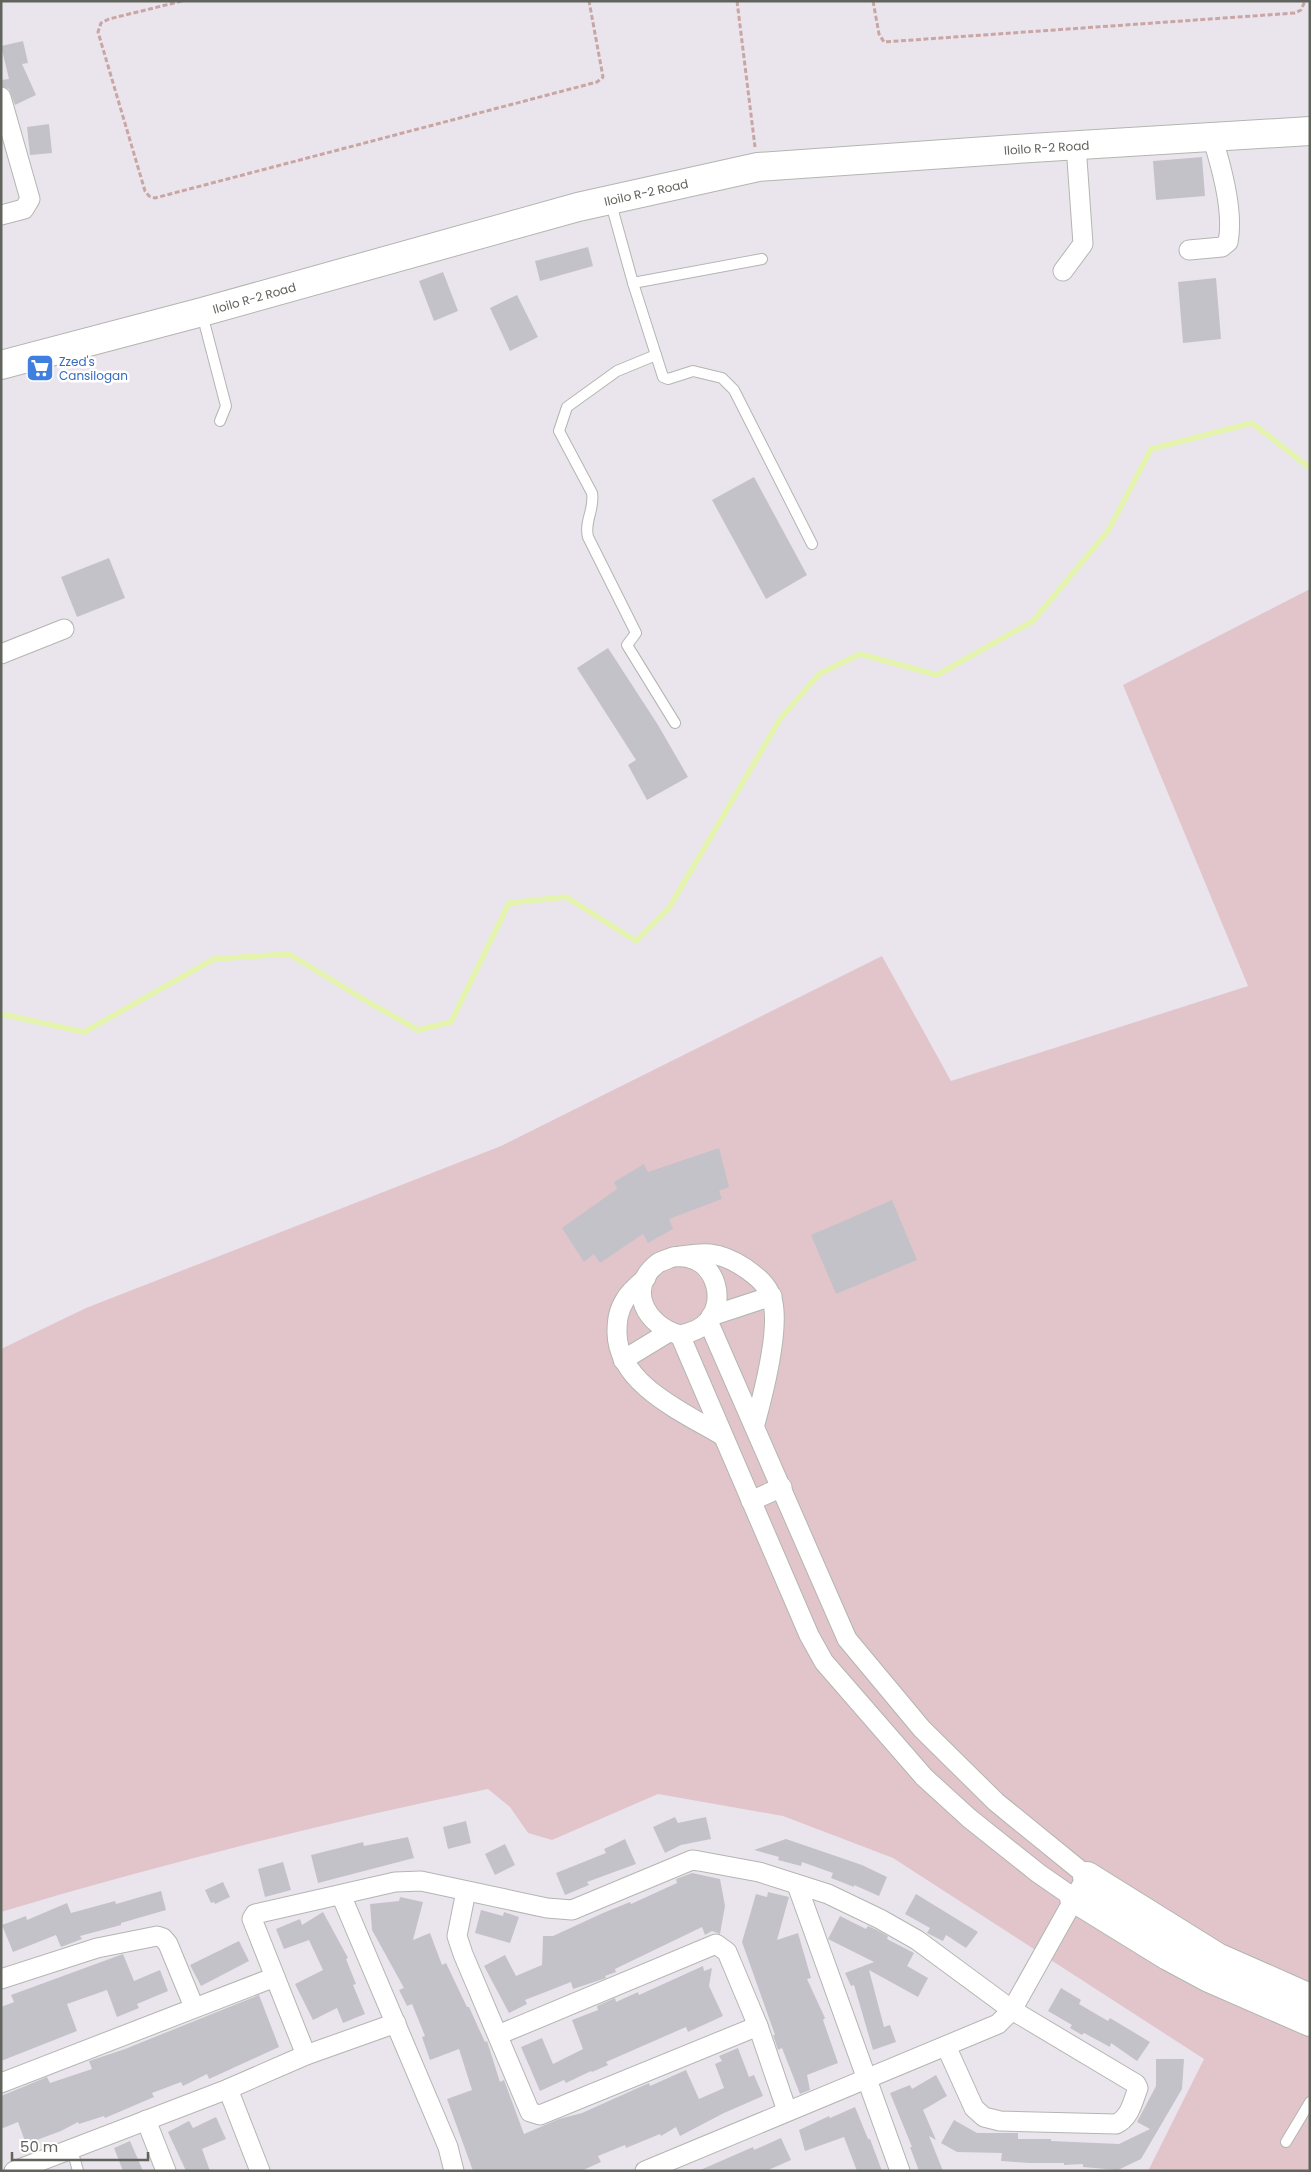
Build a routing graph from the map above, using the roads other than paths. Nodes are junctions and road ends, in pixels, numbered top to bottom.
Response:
1 (1, 97) edge
2 (1310, 131) edge
3 (1212, 137) junction
4 (1076, 145) junction
5 (610, 199) junction
6 (1, 215) edge
7 (1189, 250) dead end
8 (762, 259) dead end
9 (1063, 271) dead end
10 (633, 283) junction
11 (202, 312) junction
12 (656, 356) junction
13 (1, 364) edge
14 (220, 421) dead end
15 (812, 544) dead end
16 (64, 629) dead end
17 (1, 654) edge
18 (675, 723) dead end
19 (673, 1257) junction
20 (646, 1278) junction
21 (772, 1296) junction
22 (710, 1319) junction
23 (675, 1334) junction
24 (623, 1360) junction
25 (755, 1424) junction
26 (723, 1436) junction
27 (782, 1487) junction
28 (751, 1501) junction
29 (797, 1884) junction
30 (1081, 1887) junction
31 (466, 1891) junction
32 (341, 1895) junction
33 (275, 1976) junction
34 (1, 1979) edge
35 (1310, 1998) edge
36 (194, 2007) junction
37 (1012, 2010) junction
38 (1310, 2022) edge
39 (396, 2023) junction
40 (758, 2026) junction
41 (498, 2035) junction
42 (946, 2046) junction
43 (306, 2055) junction
44 (866, 2079) junction
45 (1, 2083) edge
46 (228, 2089) junction
47 (1310, 2102) edge
48 (787, 2111) junction
49 (146, 2120) junction
50 (1286, 2142) dead end
51 (72, 2149) junction
52 (14, 2171) edge
53 (78, 2171) edge
54 (166, 2171) edge
55 (260, 2171) edge
56 (454, 2171) edge
57 (645, 2171) edge
58 (900, 2171) edge

1 - 6 street
2 - 3 main road, Iloilo R-2 Road
3 - 4 main road, Iloilo R-2 Road
3 - 7 street
4 - 5 main road, Iloilo R-2 Road
4 - 9 street
5 - 10 lane
5 - 11 main road, Iloilo R-2 Road
8 - 10 lane
10 - 12 lane
11 - 13 main road, Iloilo R-2 Road
11 - 14 lane
12 - 15 lane
12 - 18 lane
16 - 17 street
19 - 20 street
19 - 21 street
19 - 22 street
20 - 23 street
20 - 24 street
21 - 22 street
21 - 25 street
22 - 23 street
22 - 25 street
23 - 24 street
23 - 26 street
24 - 26 street
25 - 27 street
26 - 28 street
27 - 28 street
27 - 30 street
28 - 30 street
29 - 31 street
29 - 37 street
29 - 44 street
30 - 35 main road
30 - 37 street
30 - 38 main road
31 - 32 street
31 - 41 street
32 - 33 street
32 - 39 street
33 - 36 street
33 - 43 street
34 - 36 street
36 - 45 street
37 - 42 street
37 - 42 street
39 - 43 street
39 - 56 street
40 - 41 street
40 - 41 street
40 - 48 street
42 - 44 street
43 - 46 street
44 - 48 street
44 - 58 street
46 - 49 street
46 - 55 street
47 - 50 lane
48 - 57 street
49 - 51 street
49 - 54 street
51 - 52 street
51 - 53 lane

